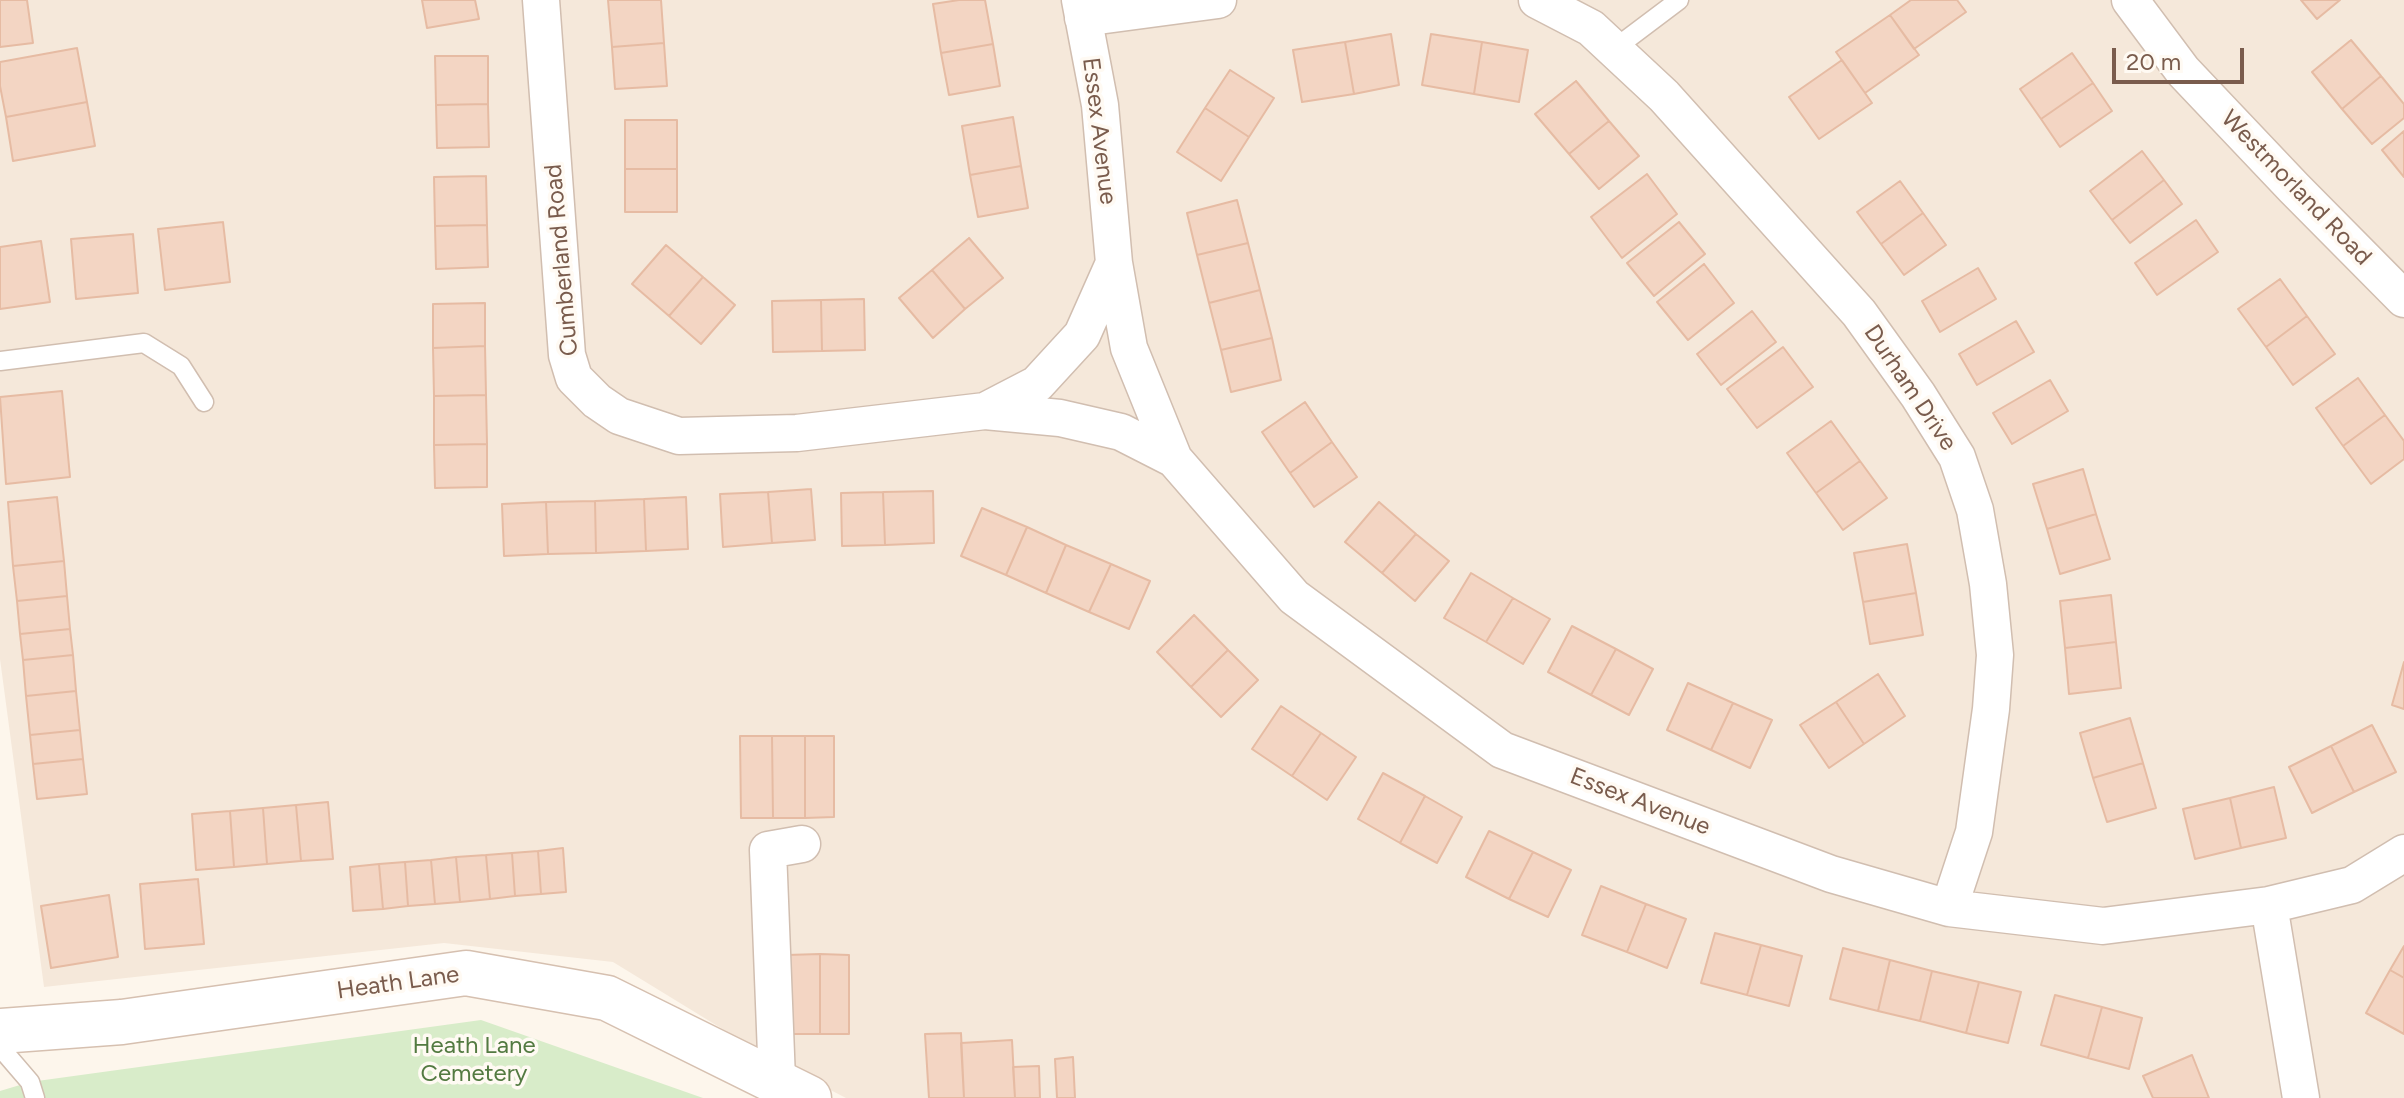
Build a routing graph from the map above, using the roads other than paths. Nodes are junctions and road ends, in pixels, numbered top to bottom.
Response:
1 (541, 0) edge
2 (1218, 0) edge
3 (1537, 0) edge
4 (1679, 0) edge
5 (2130, 0) edge
6 (1082, 9) edge
7 (1614, 49) junction
8 (1114, 263) junction
9 (2404, 299) edge
10 (1082, 335) joint
11 (0, 361) edge
12 (204, 402) dead end
13 (985, 411) junction
14 (1174, 459) junction
15 (802, 844) dead end
16 (2404, 853) edge
17 (2269, 905) junction
18 (1949, 908) junction
19 (0, 1031) edge
20 (0, 1047) edge
21 (793, 1089) edge
22 (35, 1098) edge
23 (2301, 1098) edge

1 - 13 street, Cumberland Road
2 - 6 street
3 - 7 street, Durham Drive
4 - 7 lane
5 - 9 street, Westmorland Road
6 - 8 street, Essex Avenue
7 - 18 street, Durham Drive
8 - 10 street, Essex Avenue
8 - 14 street, Essex Avenue
10 - 13 street, Cumberland Road
11 - 12 lane
13 - 14 street, Cumberland Road
14 - 18 street, Essex Avenue
15 - 21 street, Heath Lane
16 - 17 street, Essex Avenue
17 - 18 street, Essex Avenue
17 - 23 street
19 - 21 street, Heath Lane
20 - 22 lane

